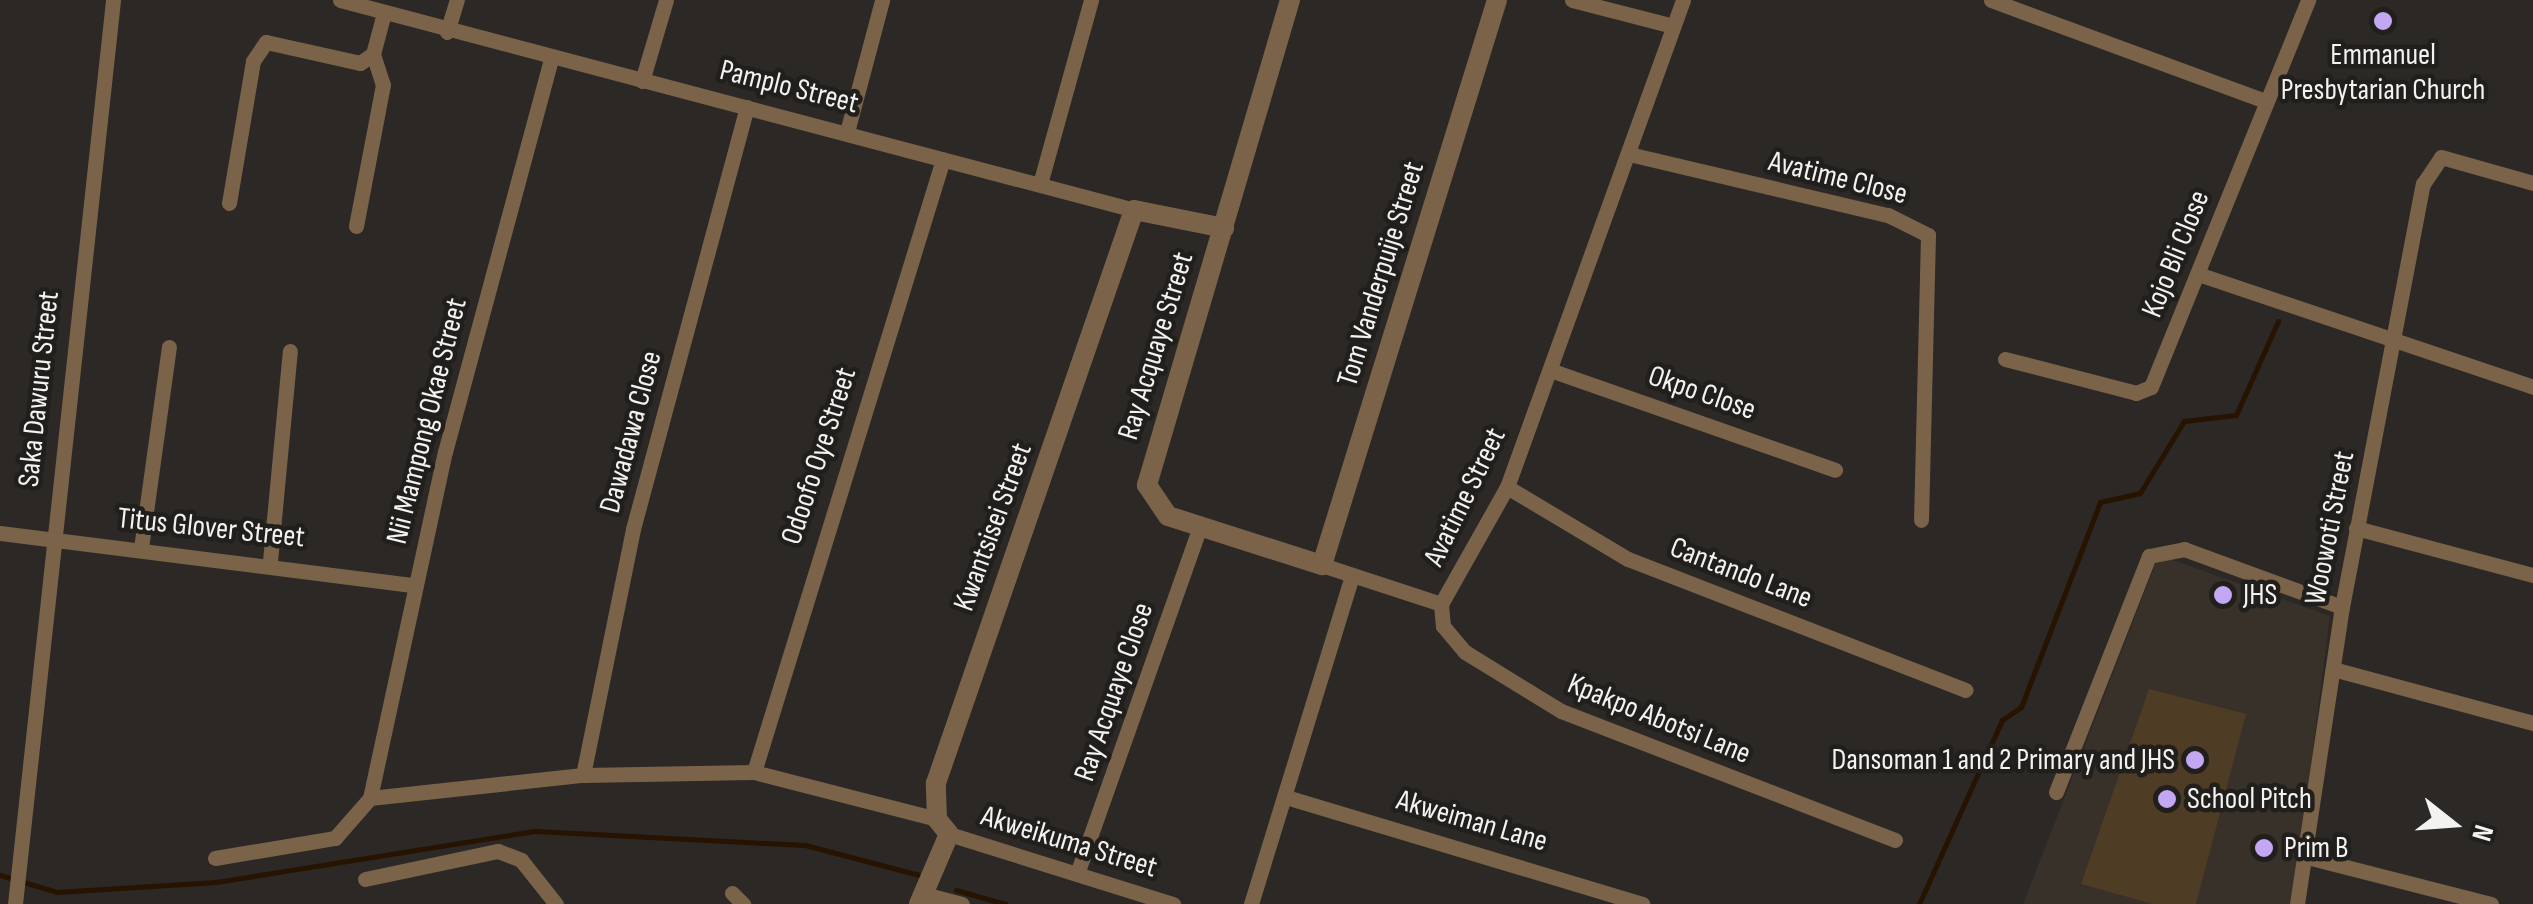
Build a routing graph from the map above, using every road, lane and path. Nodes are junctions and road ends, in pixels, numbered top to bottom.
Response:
1 (113, 0) edge
2 (340, 0) edge
3 (457, 0) edge
4 (666, 0) edge
5 (882, 0) edge
6 (1091, 0) edge
7 (1290, 0) edge
8 (1497, 0) edge
9 (1572, 0) edge
10 (1683, 0) edge
11 (1990, 0) edge
12 (2308, 0) edge
13 (384, 14) junction
14 (1674, 26) junction
15 (447, 32) junction
16 (374, 54) junction
17 (551, 60) junction
18 (642, 82) junction
19 (2266, 101) junction
20 (747, 107) junction
21 (847, 132) junction
22 (1629, 154) junction
23 (943, 160) junction
24 (1040, 184) junction
25 (2533, 184) edge
26 (228, 203) dead end
27 (1134, 210) junction
28 (356, 226) dead end
29 (1224, 228) junction
30 (2198, 274) junction
31 (2397, 335) junction
32 (169, 347) dead end
33 (290, 350) dead end
34 (2005, 359) dead end
35 (1550, 370) junction
36 (2533, 388) edge
37 (1835, 470) dead end
38 (1507, 487) junction
39 (1921, 520) dead end
40 (2356, 528) junction
41 (1199, 530) junction
42 (0, 533) edge
43 (50, 538) junction
44 (141, 548) junction
45 (270, 561) junction
46 (1322, 564) junction
47 (1352, 575) junction
48 (2533, 575) edge
49 (414, 585) junction
50 (1441, 604) junction
51 (2342, 608) junction
52 (2333, 669) junction
53 (1965, 690) dead end
54 (2533, 723) edge
55 (754, 772) junction
56 (582, 776) junction
57 (2056, 792) dead end
58 (1286, 797) junction
59 (370, 798) junction
60 (943, 827) junction
61 (1896, 840) dead end
62 (2304, 856) junction
63 (214, 858) dead end
64 (1078, 871) junction
65 (366, 879) dead end
66 (926, 897) edge
67 (16, 900) edge
68 (556, 904) edge
69 (962, 904) edge
70 (1172, 904) edge
71 (1251, 904) edge
72 (1642, 904) edge
73 (2297, 904) edge
74 (2491, 904) edge

1 - 43 street, Saka Dawuru Street
2 - 13 street, Pamplo Street
3 - 15 street
4 - 18 street
5 - 21 street
6 - 24 street
7 - 29 street, Ray Acquaye Street
8 - 46 street, Tom Vanderpuije Street
9 - 14 street
10 - 14 street, Avatime Street
11 - 19 street
12 - 19 street, Kojo Bli Close
13 - 15 street, Pamplo Street
13 - 16 street
14 - 22 street, Avatime Street
15 - 17 street, Pamplo Street
16 - 26 street
16 - 28 street
17 - 18 street, Pamplo Street
17 - 49 street, Nii Mampong Okae Street
18 - 20 street, Pamplo Street
19 - 30 street, Kojo Bli Close
20 - 21 street, Pamplo Street
20 - 56 street, Dawadawa Close
21 - 23 street, Pamplo Street
22 - 35 street, Avatime Street
22 - 39 street, Avatime Close
23 - 24 street, Pamplo Street
23 - 55 street, Odoofo Oye Street
24 - 27 street, Pamplo Street
25 - 31 street, Woowoti Street
27 - 29 street, Pamplo Street
27 - 60 street, Kwantsisei Street
29 - 41 street, Ray Acquaye Street
30 - 31 street
30 - 34 street, Kojo Bli Close
31 - 36 street
31 - 40 street, Woowoti Street
32 - 44 street
33 - 45 street
35 - 37 street, Okpo Close
35 - 38 street, Avatime Street
38 - 50 street, Avatime Street
38 - 53 street, Cantando Lane
40 - 48 street
40 - 51 street, Woowoti Street
41 - 46 street, Ray Acquaye Street
41 - 64 street, Ray Acquaye Close
42 - 43 street, Titus Glover Street
43 - 44 street, Titus Glover Street
43 - 67 street, Saka Dawuru Street
44 - 45 street, Titus Glover Street
45 - 49 street, Titus Glover Street
46 - 47 street, Ray Acquaye Street
47 - 50 street, Avatime Street
47 - 58 street
49 - 59 street, Nii Mampong Okae Street
50 - 61 street, Kpakpo Abotsi Lane
51 - 52 street, Woowoti Street
51 - 57 street
52 - 54 street
52 - 62 street, Woowoti Street
55 - 56 street, Akweikuma Street
55 - 60 street, Akweikuma Street
56 - 59 street, Akweikuma Street
58 - 71 street
58 - 72 street, Akweiman Lane
59 - 63 street
60 - 64 street, Akweikuma Street
60 - 66 street, Kwantsisei Street
62 - 73 street, Woowoti Street
62 - 74 street
64 - 70 street, Akweikuma Street
65 - 68 street
66 - 69 street

